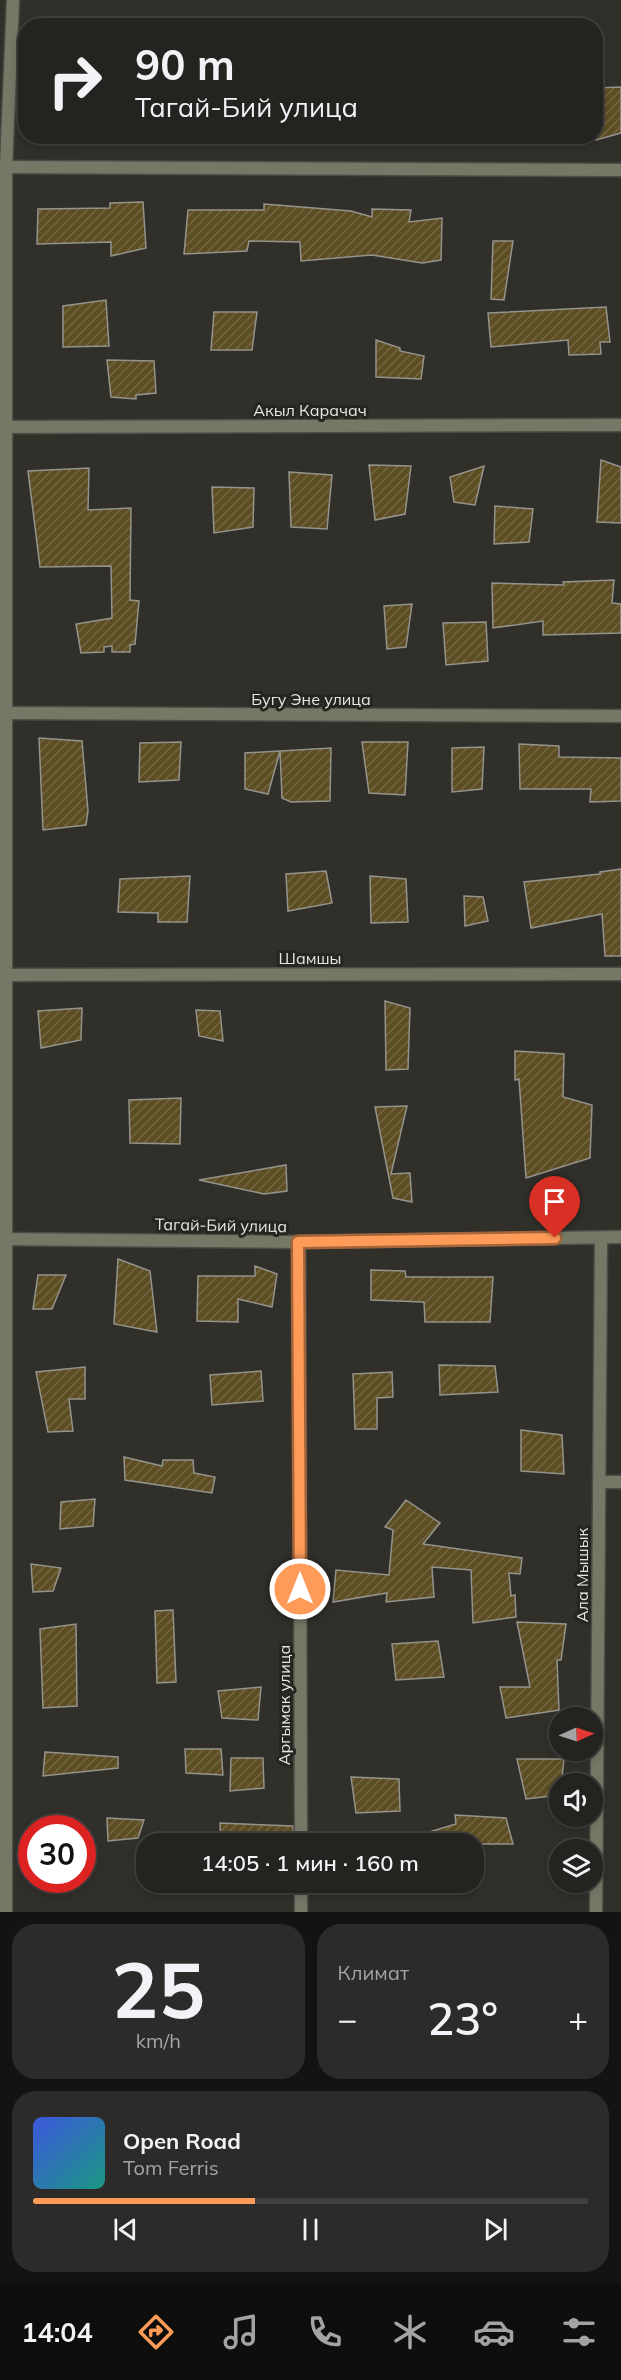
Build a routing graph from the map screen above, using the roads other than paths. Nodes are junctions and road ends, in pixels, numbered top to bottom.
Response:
1 (13, 0) edge
2 (3, 167) edge
3 (621, 170) edge
4 (621, 425) edge
5 (3, 427) edge
6 (3, 713) edge
7 (621, 716) edge
8 (621, 974) edge
9 (4, 975) edge
10 (621, 1237) edge
11 (601, 1238) junction
12 (4, 1239) edge
13 (298, 1242) junction
14 (599, 1482) junction
15 (621, 1482) edge
16 (301, 1833) edge
17 (301, 1893) edge
18 (6, 1912) edge
19 (302, 1912) edge
20 (596, 1912) edge

1 - 2 street
2 - 3 street
2 - 5 street
4 - 5 street, Акыл Карачач
5 - 6 street
6 - 7 street, Бугу Эне улица
6 - 9 street
8 - 9 street, Шамшы
9 - 12 street
10 - 11 street, Тагай-Бий улица
11 - 13 street, Тагай-Бий улица
11 - 14 street, Ала Мышык
12 - 13 street, Тагай-Бий улица
12 - 18 street
13 - 16 street, Аргымак улица
14 - 15 street
14 - 20 street, Ала Мышык
17 - 19 street

